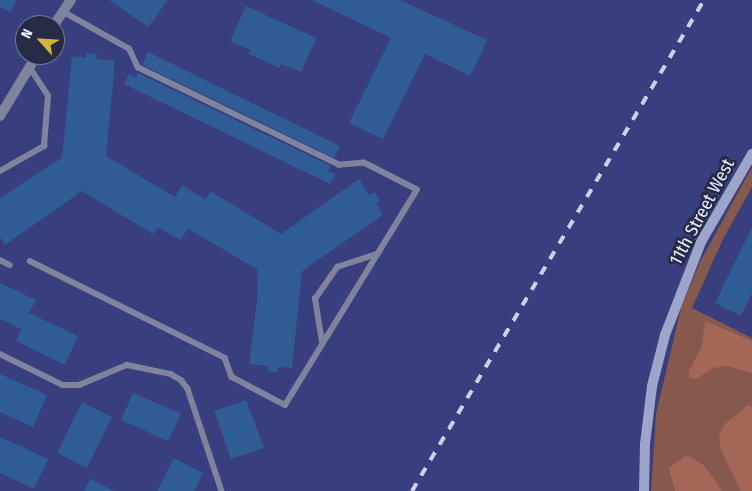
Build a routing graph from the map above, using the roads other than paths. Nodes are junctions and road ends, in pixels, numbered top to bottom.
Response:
1 (71, 0) edge
2 (63, 12) junction
3 (61, 15) edge
4 (29, 67) joint
5 (0, 116) edge
6 (752, 154) edge
7 (0, 171) edge
8 (377, 254) junction
9 (0, 260) edge
10 (30, 261) dead end
11 (10, 264) dead end
12 (322, 342) junction
13 (0, 354) edge
14 (222, 491) edge
15 (644, 491) edge

1 - 2 street
2 - 3 street
2 - 8 lane
4 - 5 street
4 - 7 lane
6 - 15 main road, 11th Street West
8 - 12 lane
8 - 12 lane
9 - 11 lane
10 - 12 lane
13 - 14 lane

